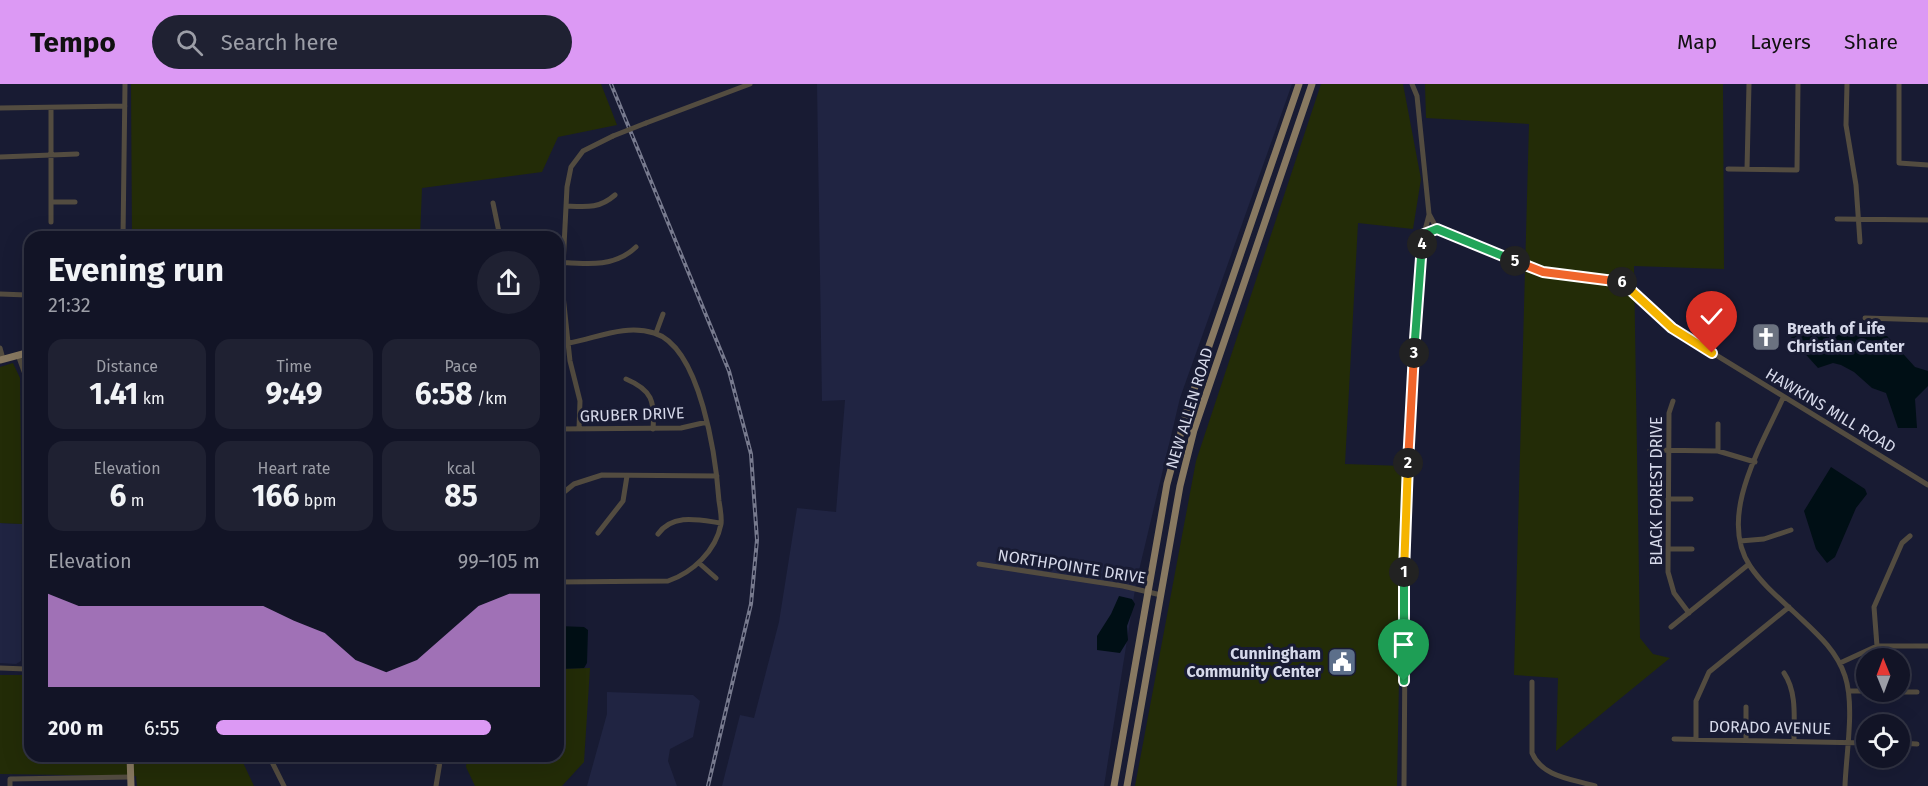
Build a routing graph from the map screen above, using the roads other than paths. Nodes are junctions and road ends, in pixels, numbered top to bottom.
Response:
1 (125, 84) edge
2 (750, 84) edge
3 (1299, 84) edge
4 (1312, 84) edge
5 (1412, 84) edge
6 (1749, 84) edge
7 (1798, 84) edge
8 (1847, 84) edge
9 (1899, 84) edge
10 (124, 106) junction
11 (0, 108) edge
12 (51, 108) junction
13 (77, 154) dead end
14 (0, 157) edge
15 (51, 157) junction
16 (1928, 165) edge
17 (1728, 169) dead end
18 (1747, 169) junction
19 (1262, 191) junction
20 (615, 195) dead end
21 (52, 202) junction
22 (75, 202) dead end
23 (493, 203) dead end
24 (566, 206) junction
25 (1268, 213) junction
26 (1429, 214) junction
27 (1837, 219) dead end
28 (1860, 220) junction
29 (1928, 220) edge
30 (51, 222) dead end
31 (1437, 229) junction
32 (123, 231) edge
33 (499, 231) edge
34 (564, 231) edge
35 (1424, 234) junction
36 (1860, 242) dead end
37 (636, 247) dead end
38 (564, 262) edge
39 (0, 294) edge
40 (24, 295) edge
41 (663, 314) dead end
42 (1865, 318) dead end
43 (1928, 320) edge
44 (564, 322) edge
45 (656, 333) junction
46 (569, 343) junction
47 (0, 348) edge
48 (24, 354) edge
49 (18, 355) junction
50 (2, 360) edge
51 (24, 372) edge
52 (626, 379) dead end
53 (1783, 398) junction
54 (1673, 401) dead end
55 (707, 422) junction
56 (1718, 424) dead end
57 (564, 429) edge
58 (579, 429) junction
59 (653, 429) junction
60 (1650, 450) dead end
61 (1669, 450) junction
62 (1718, 451) junction
63 (1755, 462) junction
64 (627, 476) junction
65 (717, 476) junction
66 (1928, 484) edge
67 (564, 491) edge
68 (1668, 499) junction
69 (1691, 499) dead end
70 (721, 524) junction
71 (1791, 530) dead end
72 (598, 533) dead end
73 (658, 534) dead end
74 (1910, 536) dead end
75 (1740, 541) junction
76 (1668, 549) junction
77 (1692, 549) dead end
78 (699, 563) junction
79 (979, 564) dead end
80 (1749, 564) junction
81 (716, 578) dead end
82 (564, 582) edge
83 (1147, 591) junction
84 (1161, 595) junction
85 (1789, 607) junction
86 (1689, 613) junction
87 (1671, 627) dead end
88 (1877, 646) junction
89 (1928, 646) edge
90 (1840, 663) junction
91 (0, 668) edge
92 (24, 669) edge
93 (1784, 673) dead end
94 (1532, 682) dead end
95 (1849, 692) junction
96 (1856, 692) edge
97 (1910, 692) edge
98 (1917, 692) dead end
99 (1746, 707) dead end
100 (1674, 739) dead end
101 (1696, 739) junction
102 (1746, 740) junction
103 (1794, 741) junction
104 (1847, 742) junction
105 (1856, 742) edge
106 (1910, 744) edge
107 (1917, 744) dead end
108 (130, 762) edge
109 (272, 762) edge
110 (436, 762) edge
111 (440, 763) joint
112 (116, 777) junction
113 (131, 777) junction
114 (1568, 778) junction
115 (88, 779) junction
116 (10, 783) edge
117 (88, 786) edge
118 (116, 786) edge
119 (131, 786) edge
120 (284, 786) edge
121 (436, 786) edge
122 (1114, 786) edge
123 (1127, 786) edge
124 (1404, 786) edge
125 (1566, 786) edge
126 (1594, 786) edge
127 (1845, 786) edge

1 - 10 street
2 - 24 street, bridge
3 - 19 main road, NEW ALLEN ROAD
4 - 25 main road, NEW ALLEN ROAD
5 - 26 street
6 - 18 street
7 - 18 street
8 - 28 street
9 - 16 street
10 - 12 street
10 - 32 street
11 - 12 street
12 - 15 street
13 - 15 street
14 - 15 street
15 - 21 street
17 - 18 street
19 - 25 main road
19 - 83 main road, NEW ALLEN ROAD
20 - 24 street
21 - 22 street
21 - 30 street
23 - 33 street
24 - 34 street
25 - 84 main road, NEW ALLEN ROAD
26 - 31 street
26 - 35 street
27 - 28 street
28 - 29 street
28 - 36 street
31 - 35 street
31 - 53 street, HAWKINS MILL ROAD
35 - 124 street
37 - 38 street
39 - 40 street
41 - 45 street
42 - 43 street
44 - 46 street
45 - 46 street
45 - 55 street
46 - 58 street
47 - 50 street
48 - 49 main road
49 - 50 main road
49 - 51 street
52 - 59 street
53 - 63 street
53 - 66 street, HAWKINS MILL ROAD
54 - 61 street, BLACK FOREST DRIVE
55 - 59 street, GRUBER DRIVE
55 - 65 street
56 - 62 street
57 - 58 street, GRUBER DRIVE
58 - 59 street, GRUBER DRIVE
60 - 61 street
61 - 62 street
61 - 68 street, BLACK FOREST DRIVE
62 - 63 street
63 - 75 street
64 - 65 street
64 - 67 street
64 - 72 street
65 - 70 street
68 - 69 street
68 - 76 street, BLACK FOREST DRIVE
70 - 73 street
70 - 78 street
71 - 75 street
74 - 88 street
75 - 80 street
76 - 77 street
76 - 86 street, BLACK FOREST DRIVE
78 - 81 street
78 - 82 street
79 - 83 street, NORTHPOINTE DRIVE
80 - 85 street
80 - 86 street
83 - 84 street, NORTHPOINTE DRIVE
83 - 122 main road, NEW ALLEN ROAD
84 - 123 main road, NEW ALLEN ROAD
85 - 90 street
85 - 101 street
86 - 87 street
88 - 89 street
88 - 90 street
90 - 95 street
91 - 92 street
93 - 103 street
94 - 114 street
95 - 96 street
95 - 104 street
97 - 98 street
99 - 102 street
100 - 101 street, DORADO AVENUE
101 - 102 street, DORADO AVENUE
102 - 103 street, DORADO AVENUE
103 - 104 street, DORADO AVENUE
104 - 105 street, DORADO AVENUE
104 - 127 street
106 - 107 street
108 - 113 main road
109 - 120 street
110 - 111 street
111 - 121 street
112 - 113 street
112 - 115 street
112 - 118 street
113 - 119 main road
114 - 125 street
114 - 126 street
115 - 116 street
115 - 117 street

